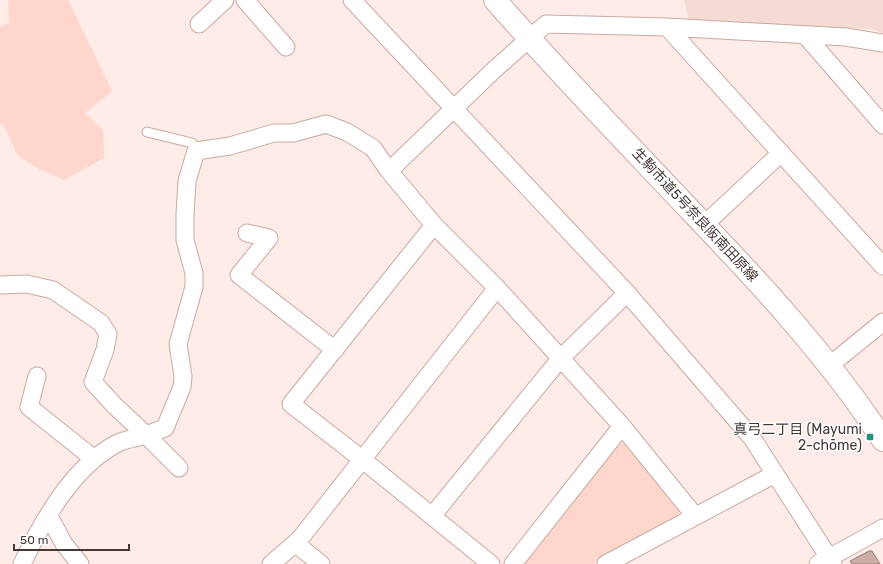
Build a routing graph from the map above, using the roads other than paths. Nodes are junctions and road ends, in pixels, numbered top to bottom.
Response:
1 (225, 0) edge
2 (245, 0) edge
3 (352, 0) edge
4 (495, 0) edge
5 (199, 24) dead end
6 (667, 27) junction
7 (805, 34) junction
8 (529, 39) junction
9 (883, 43) edge
10 (286, 47) dead end
11 (454, 109) junction
12 (883, 125) edge
13 (147, 132) dead end
14 (196, 151) junction
15 (781, 153) junction
16 (389, 171) junction
17 (434, 225) junction
18 (704, 225) junction
19 (246, 233) dead end
20 (883, 266) edge
21 (0, 285) edge
22 (497, 288) junction
23 (627, 293) junction
24 (883, 322) edge
25 (335, 350) junction
26 (560, 359) junction
27 (830, 365) junction
28 (37, 376) dead end
29 (622, 426) junction
30 (146, 435) junction
31 (883, 440) edge
32 (93, 458) junction
33 (363, 460) junction
34 (179, 468) dead end
35 (776, 474) junction
36 (49, 516) junction
37 (432, 516) junction
38 (695, 516) junction
39 (883, 528) edge
40 (296, 544) junction
41 (827, 562) edge
42 (22, 564) edge
43 (80, 564) edge
44 (271, 564) edge
45 (321, 564) edge
46 (491, 564) edge
47 (513, 564) edge
48 (606, 564) edge

1 - 5 street
2 - 10 street
3 - 11 street
4 - 8 street, 生駒市道5号奈良阪南田原線
6 - 7 street
6 - 8 street
6 - 15 street
7 - 9 street
7 - 12 street
8 - 11 street
8 - 18 street, 生駒市道5号奈良阪南田原線
11 - 16 street
11 - 23 street
13 - 14 lane
14 - 16 street
14 - 30 street
15 - 18 street
15 - 20 street
16 - 17 street
17 - 22 street
17 - 25 street
18 - 27 street, 生駒市道5号奈良阪南田原線
19 - 25 street
21 - 30 street
22 - 26 street
22 - 33 street
23 - 26 street
23 - 35 street
24 - 27 street
25 - 33 street
26 - 29 street
26 - 37 street
27 - 31 street, 生駒市道5号奈良阪南田原線
28 - 32 street
29 - 38 street
29 - 47 street
30 - 32 street
30 - 34 street
32 - 36 street
33 - 37 street
33 - 40 street
35 - 38 street
35 - 41 street
36 - 42 street
36 - 43 street
37 - 46 street
38 - 48 street
39 - 41 street
40 - 44 street
40 - 45 street

